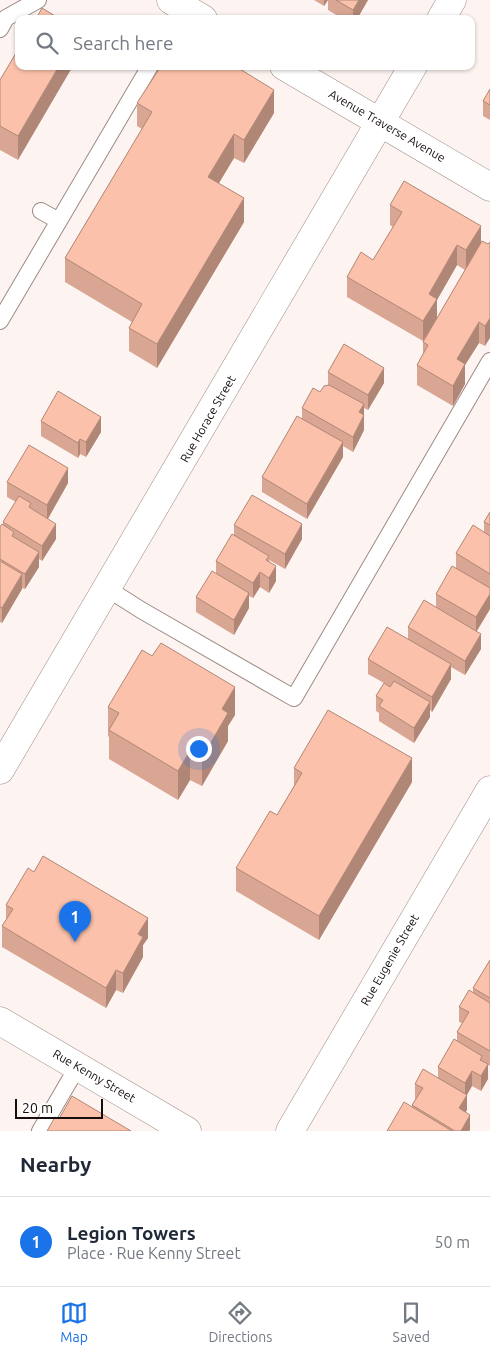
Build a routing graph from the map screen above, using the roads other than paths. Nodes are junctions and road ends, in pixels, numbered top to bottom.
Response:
1 (38, 0) edge
2 (452, 0) edge
3 (443, 15) edge
4 (0, 29) edge
5 (148, 70) edge
6 (291, 70) edge
7 (412, 70) edge
8 (380, 122) junction
9 (490, 187) edge
10 (41, 211) dead end
11 (59, 221) junction
12 (0, 321) edge
13 (490, 361) edge
14 (108, 589) junction
15 (0, 770) edge
16 (490, 790) edge
17 (0, 1021) edge
18 (78, 1066) junction
19 (40, 1131) edge
20 (187, 1131) edge
21 (290, 1131) edge

1 - 4 lane
2 - 3 street
5 - 11 lane
6 - 8 street, Avenue Traverse Avenue
7 - 8 street, Rue Horace Street
8 - 9 street, Avenue Traverse Avenue
8 - 14 street, Rue Horace Street
10 - 11 lane
11 - 12 lane
13 - 14 lane
14 - 15 street, Rue Horace Street
16 - 21 street, Rue Eugenie Street
17 - 18 street, Rue Kenny Street
18 - 19 lane
18 - 20 street, Rue Kenny Street

